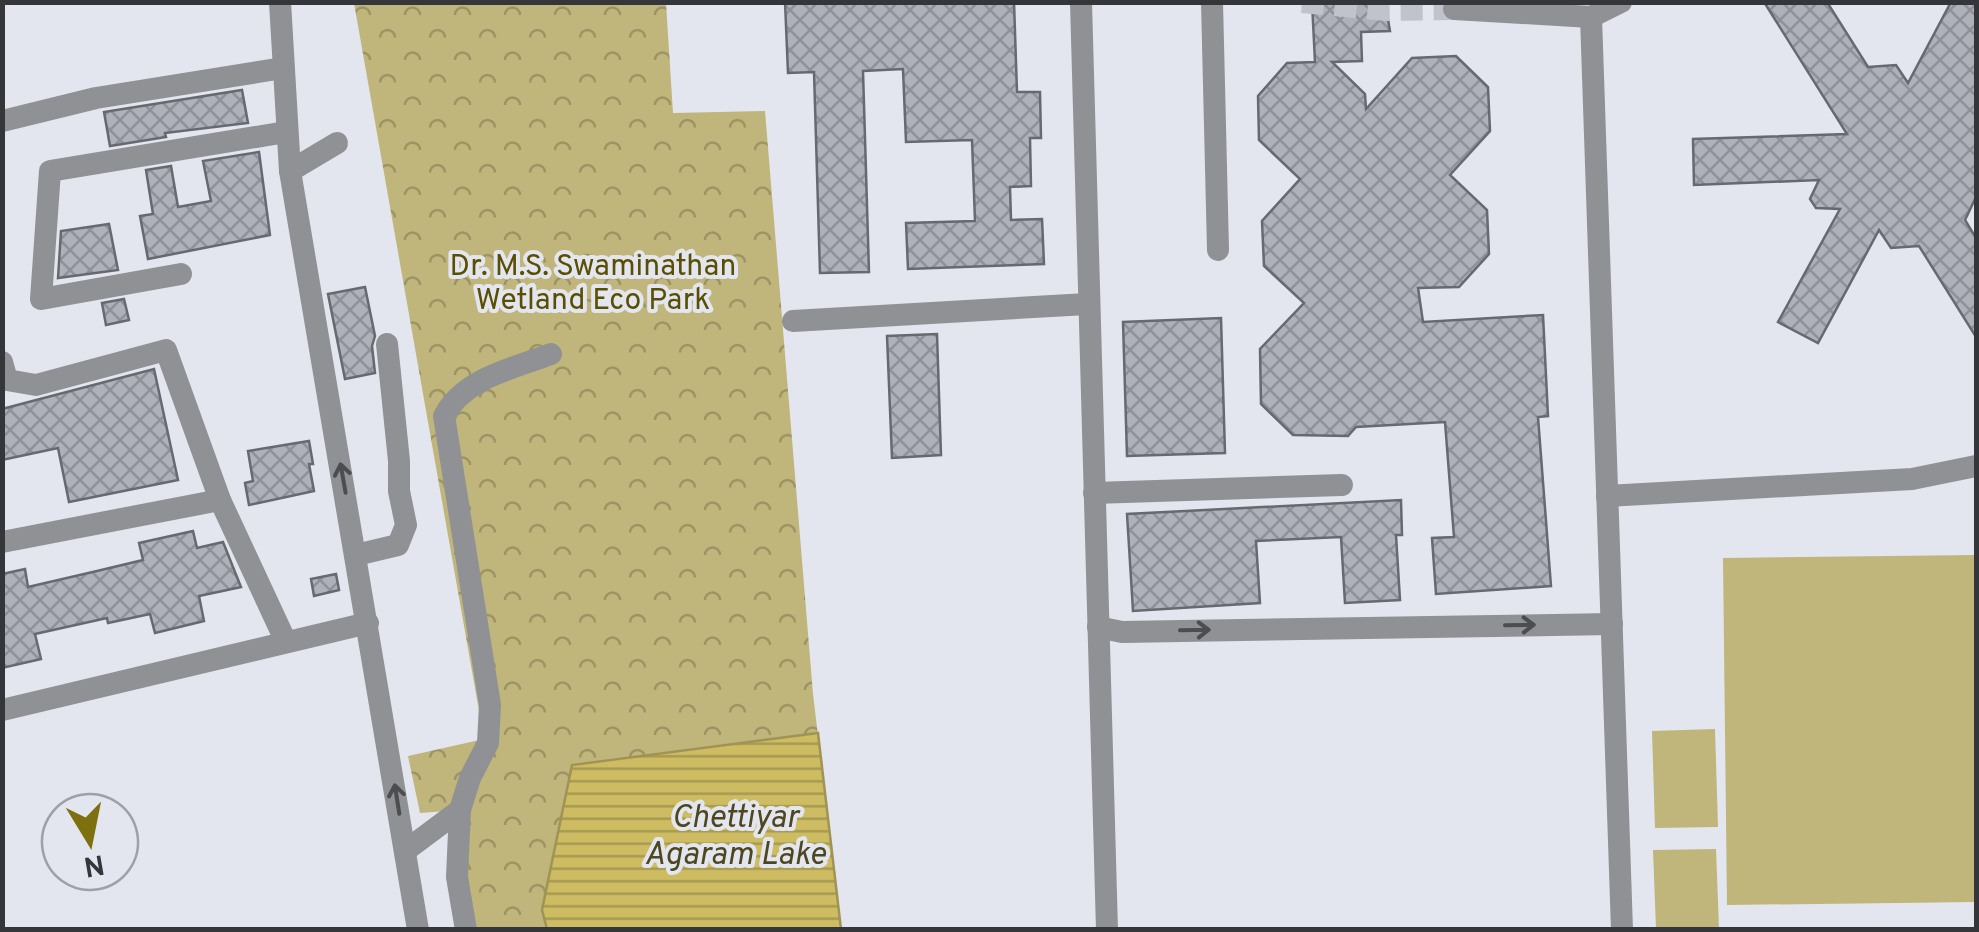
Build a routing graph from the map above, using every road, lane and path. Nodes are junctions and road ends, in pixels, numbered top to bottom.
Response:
1 (280, 2) edge
2 (1081, 2) edge
3 (1212, 2) edge
4 (1621, 2) edge
5 (1454, 8) dead end
6 (1592, 17) junction
7 (283, 68) junction
8 (2, 122) edge
9 (286, 132) junction
10 (337, 143) dead end
11 (290, 171) junction
12 (1218, 250) dead end
13 (181, 274) dead end
14 (1087, 304) junction
15 (793, 321) dead end
16 (386, 344) dead end
17 (551, 354) dead end
18 (2, 362) edge
19 (1976, 466) edge
20 (1342, 485) dead end
21 (1094, 493) junction
22 (1608, 496) junction
23 (220, 500) junction
24 (2, 542) edge
25 (356, 555) junction
26 (368, 623) junction
27 (1612, 624) junction
28 (1098, 626) junction
29 (286, 642) junction
30 (2, 710) edge
31 (460, 810) junction
32 (405, 851) junction
33 (418, 930) edge
34 (466, 930) edge
35 (1106, 930) edge
36 (1622, 930) edge

1 - 7 street
2 - 14 street
3 - 12 street
4 - 6 street
5 - 6 street
6 - 22 street
7 - 8 street
7 - 9 street
9 - 11 street
9 - 13 street
10 - 11 street
25 -> 11 street
14 - 15 street
14 - 21 street
16 - 25 street
17 - 31 street
18 - 23 street
19 - 22 street
20 - 21 street
21 - 28 street
22 - 27 street
23 - 24 street
23 - 29 street
25 - 26 street
26 - 29 street
32 -> 26 street
28 -> 27 street
27 - 36 street
28 - 35 street
29 - 30 street
31 - 32 street
31 - 34 street
32 - 33 street

